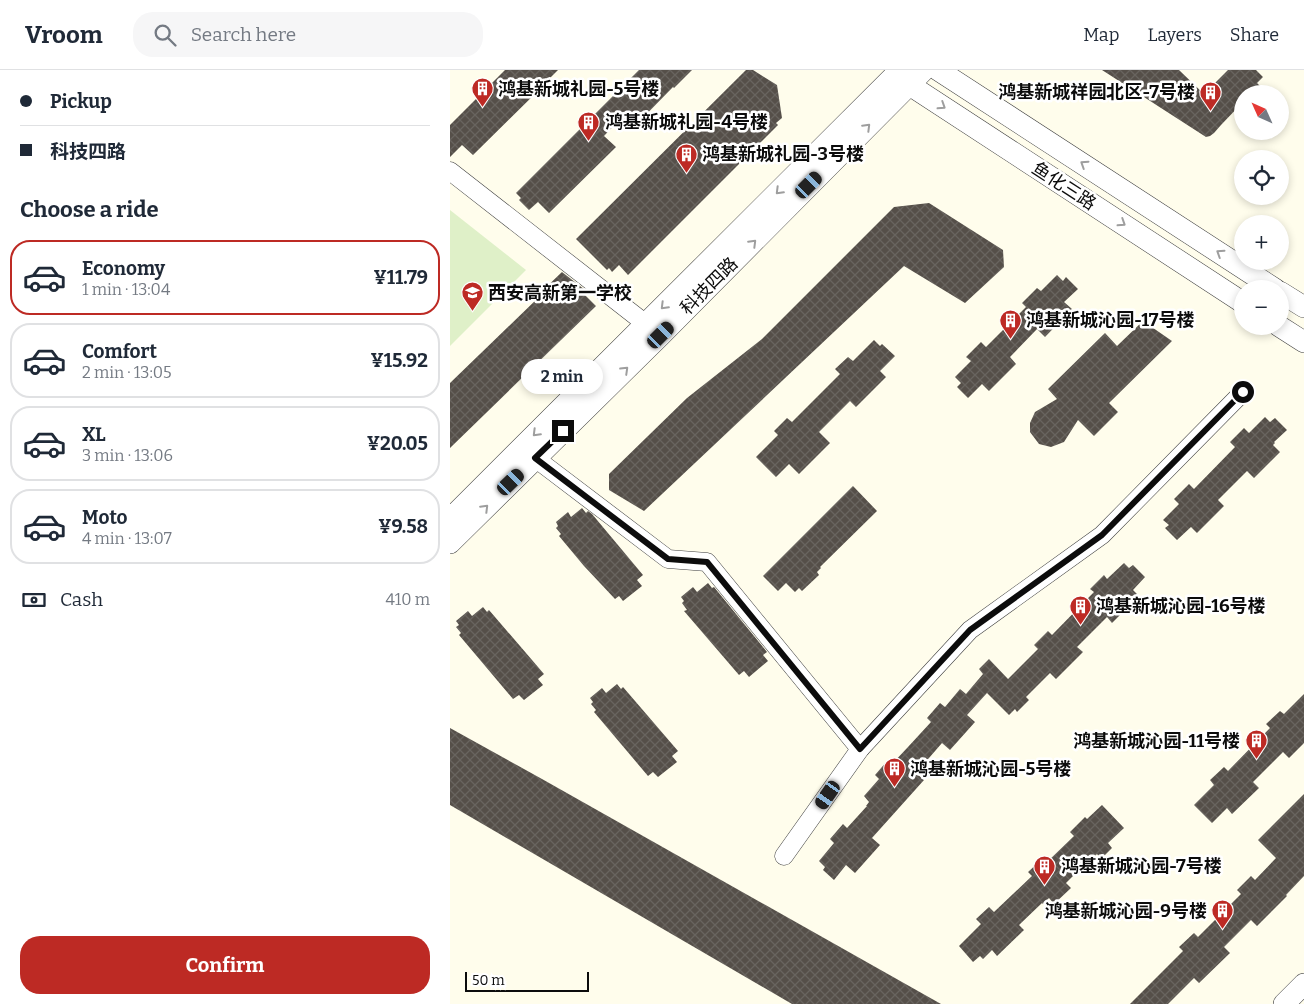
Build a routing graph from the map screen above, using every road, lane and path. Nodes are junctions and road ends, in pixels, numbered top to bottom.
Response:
1 (938, 70) edge
2 (903, 74) edge
3 (450, 171) edge
4 (1261, 280) edge
5 (1234, 297) edge
6 (1289, 298) edge
7 (1304, 307) edge
8 (646, 324) junction
9 (1289, 332) edge
10 (1304, 342) edge
11 (1243, 392) dead end
12 (535, 458) junction
13 (450, 520) edge
14 (450, 543) edge
15 (860, 749) junction
16 (784, 856) dead end
17 (1304, 984) edge
18 (1284, 1004) edge

4 -> 1 street, 鱼化三路
2 -> 5 street, 鱼化三路
2 -> 8 street, 科技四路
12 -> 2 street, 科技四路
3 - 8 street
6 - 7 street
8 -> 13 street, 科技四路
9 - 10 street
11 - 15 street
14 -> 12 street, 科技四路
12 - 15 street
15 - 16 street
17 - 18 street

